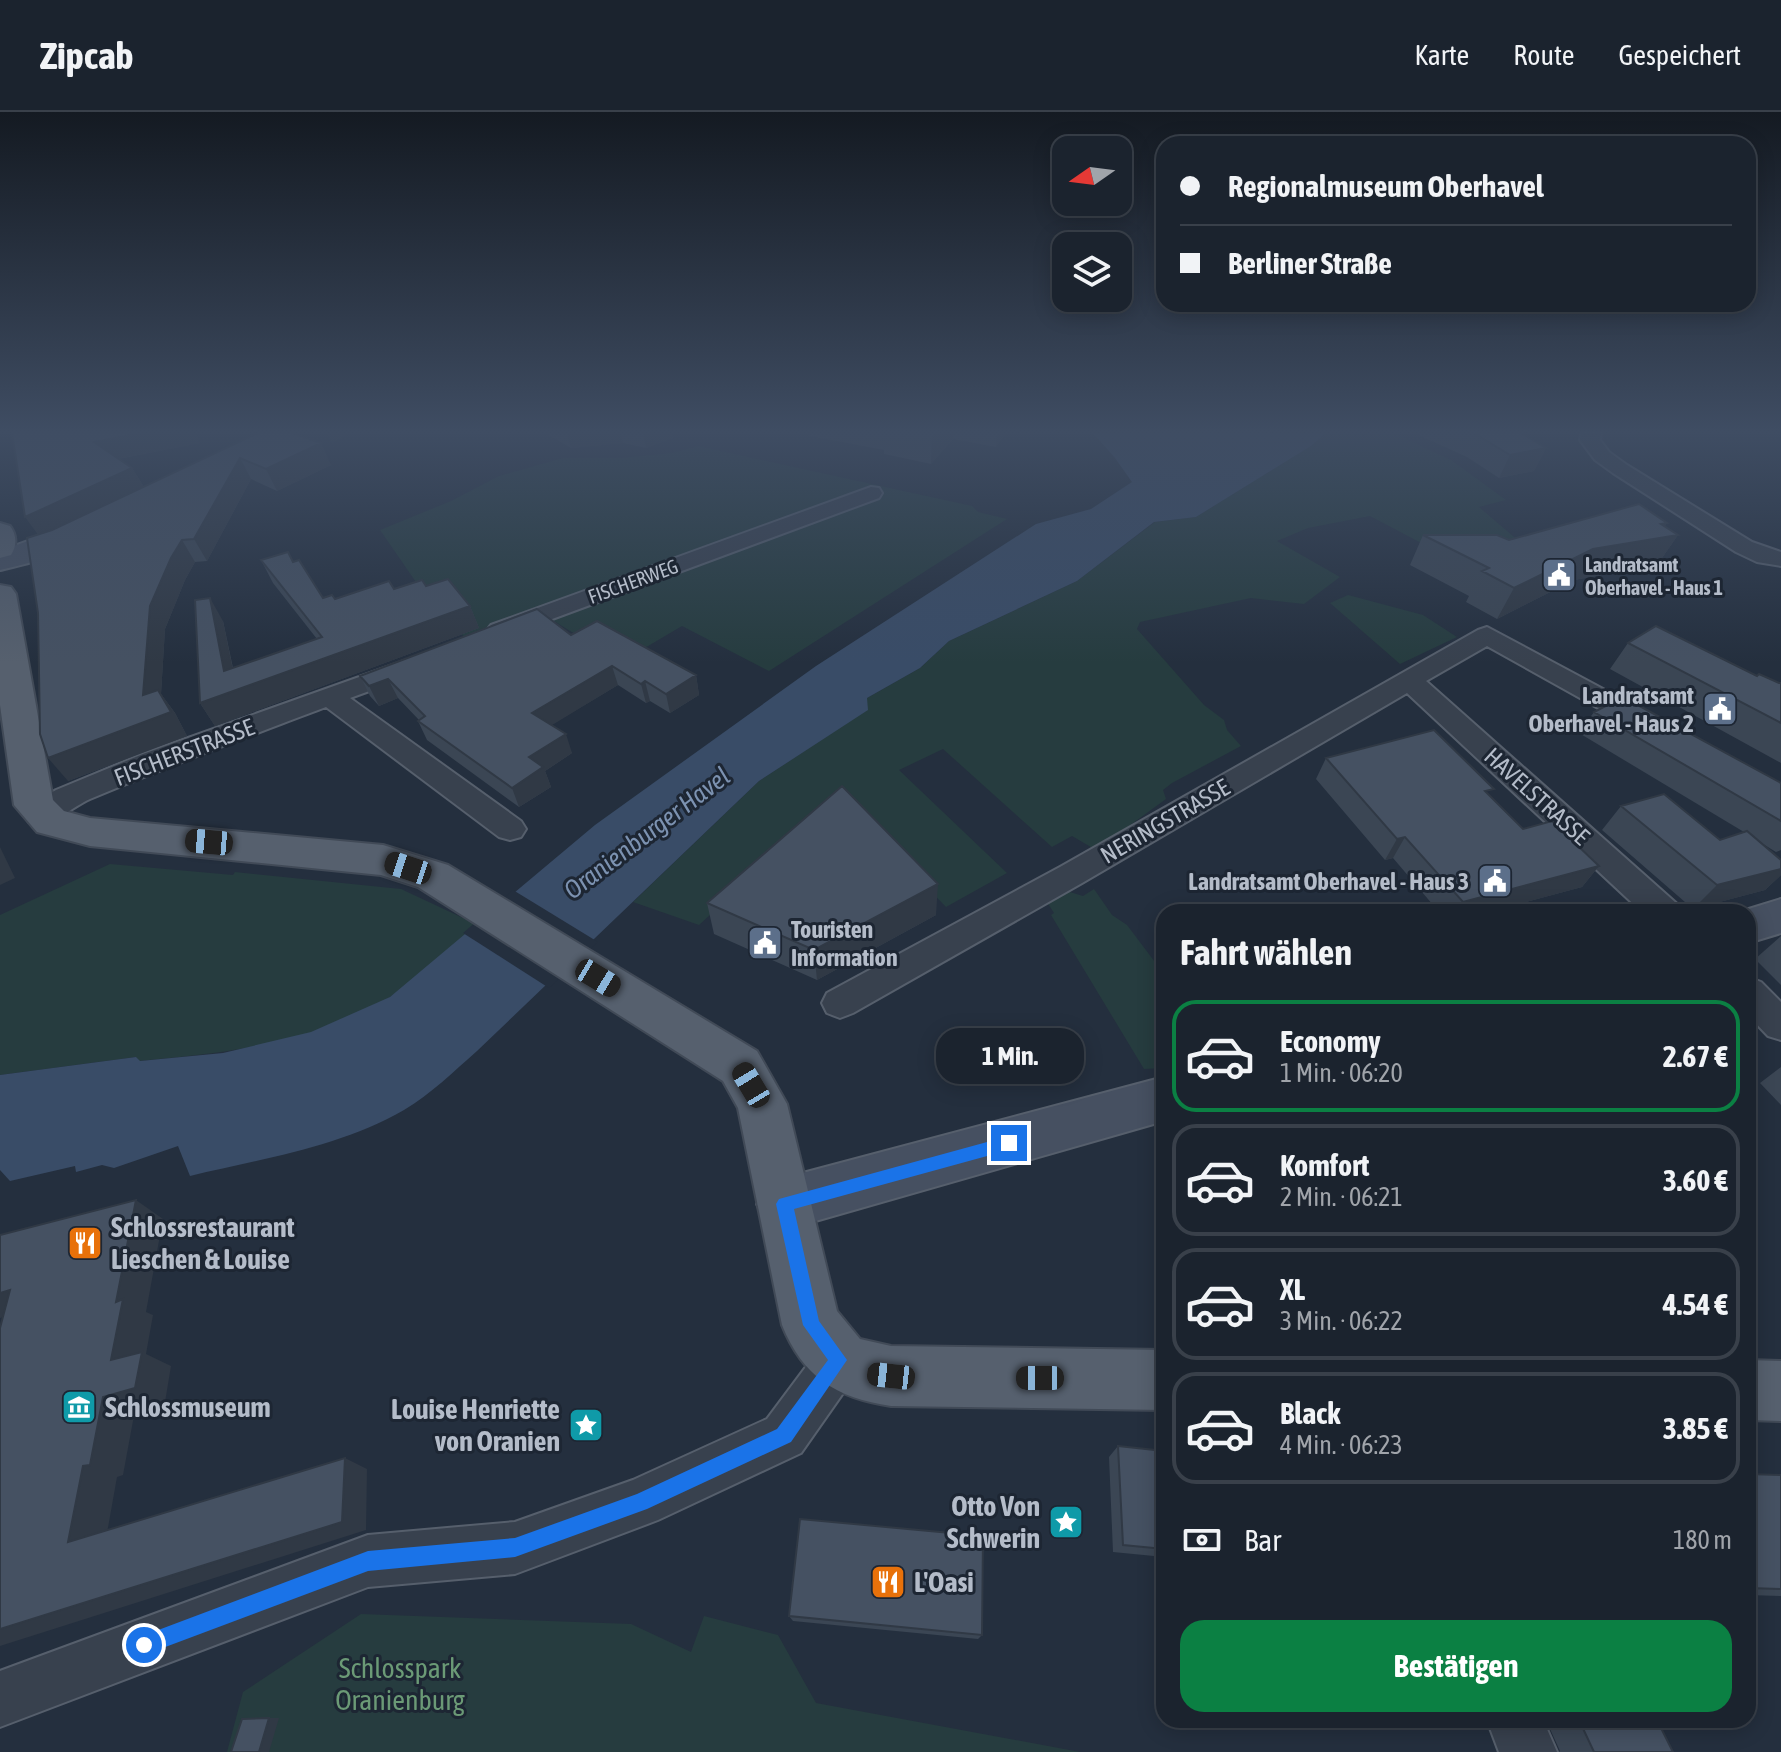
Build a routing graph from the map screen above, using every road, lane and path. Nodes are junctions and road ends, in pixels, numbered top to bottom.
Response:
1 (826, 510) edge
2 (1690, 510) edge
3 (109, 518) edge
4 (0, 532) edge
5 (0, 549) edge
6 (1773, 558) edge
7 (0, 561) edge
8 (0, 594) edge
9 (473, 641) edge
10 (431, 658) edge
11 (1410, 681) junction
12 (332, 698) junction
13 (1674, 738) edge
14 (40, 814) junction
15 (510, 829) dead end
16 (1655, 904) edge
17 (1781, 916) edge
18 (1756, 924) edge
19 (1756, 1000) edge
20 (840, 1003) dead end
21 (1781, 1025) edge
22 (1156, 1101) edge
23 (784, 1204) junction
24 (865, 1368) junction
25 (1156, 1380) edge
26 (1756, 1390) edge
27 (1781, 1391) edge
28 (0, 1699) edge
29 (1518, 1728) edge
30 (1528, 1752) edge

1 - 9 street, FISCHERWEG
2 - 6 street
3 - 7 main road
4 - 5 main road
8 - 14 main road
10 - 12 street, FISCHERSTRASSE
11 - 13 street, NERINGSTRASSE
11 - 16 street, HAVELSTRASSE
11 - 20 street, NERINGSTRASSE
12 - 14 street, FISCHERSTRASSE
12 - 15 street
14 - 23 main road
17 - 18 main road
19 - 21 street
22 - 23 main road
23 - 24 main road
24 - 25 main road
24 - 28 street
26 - 27 main road
29 - 30 street

